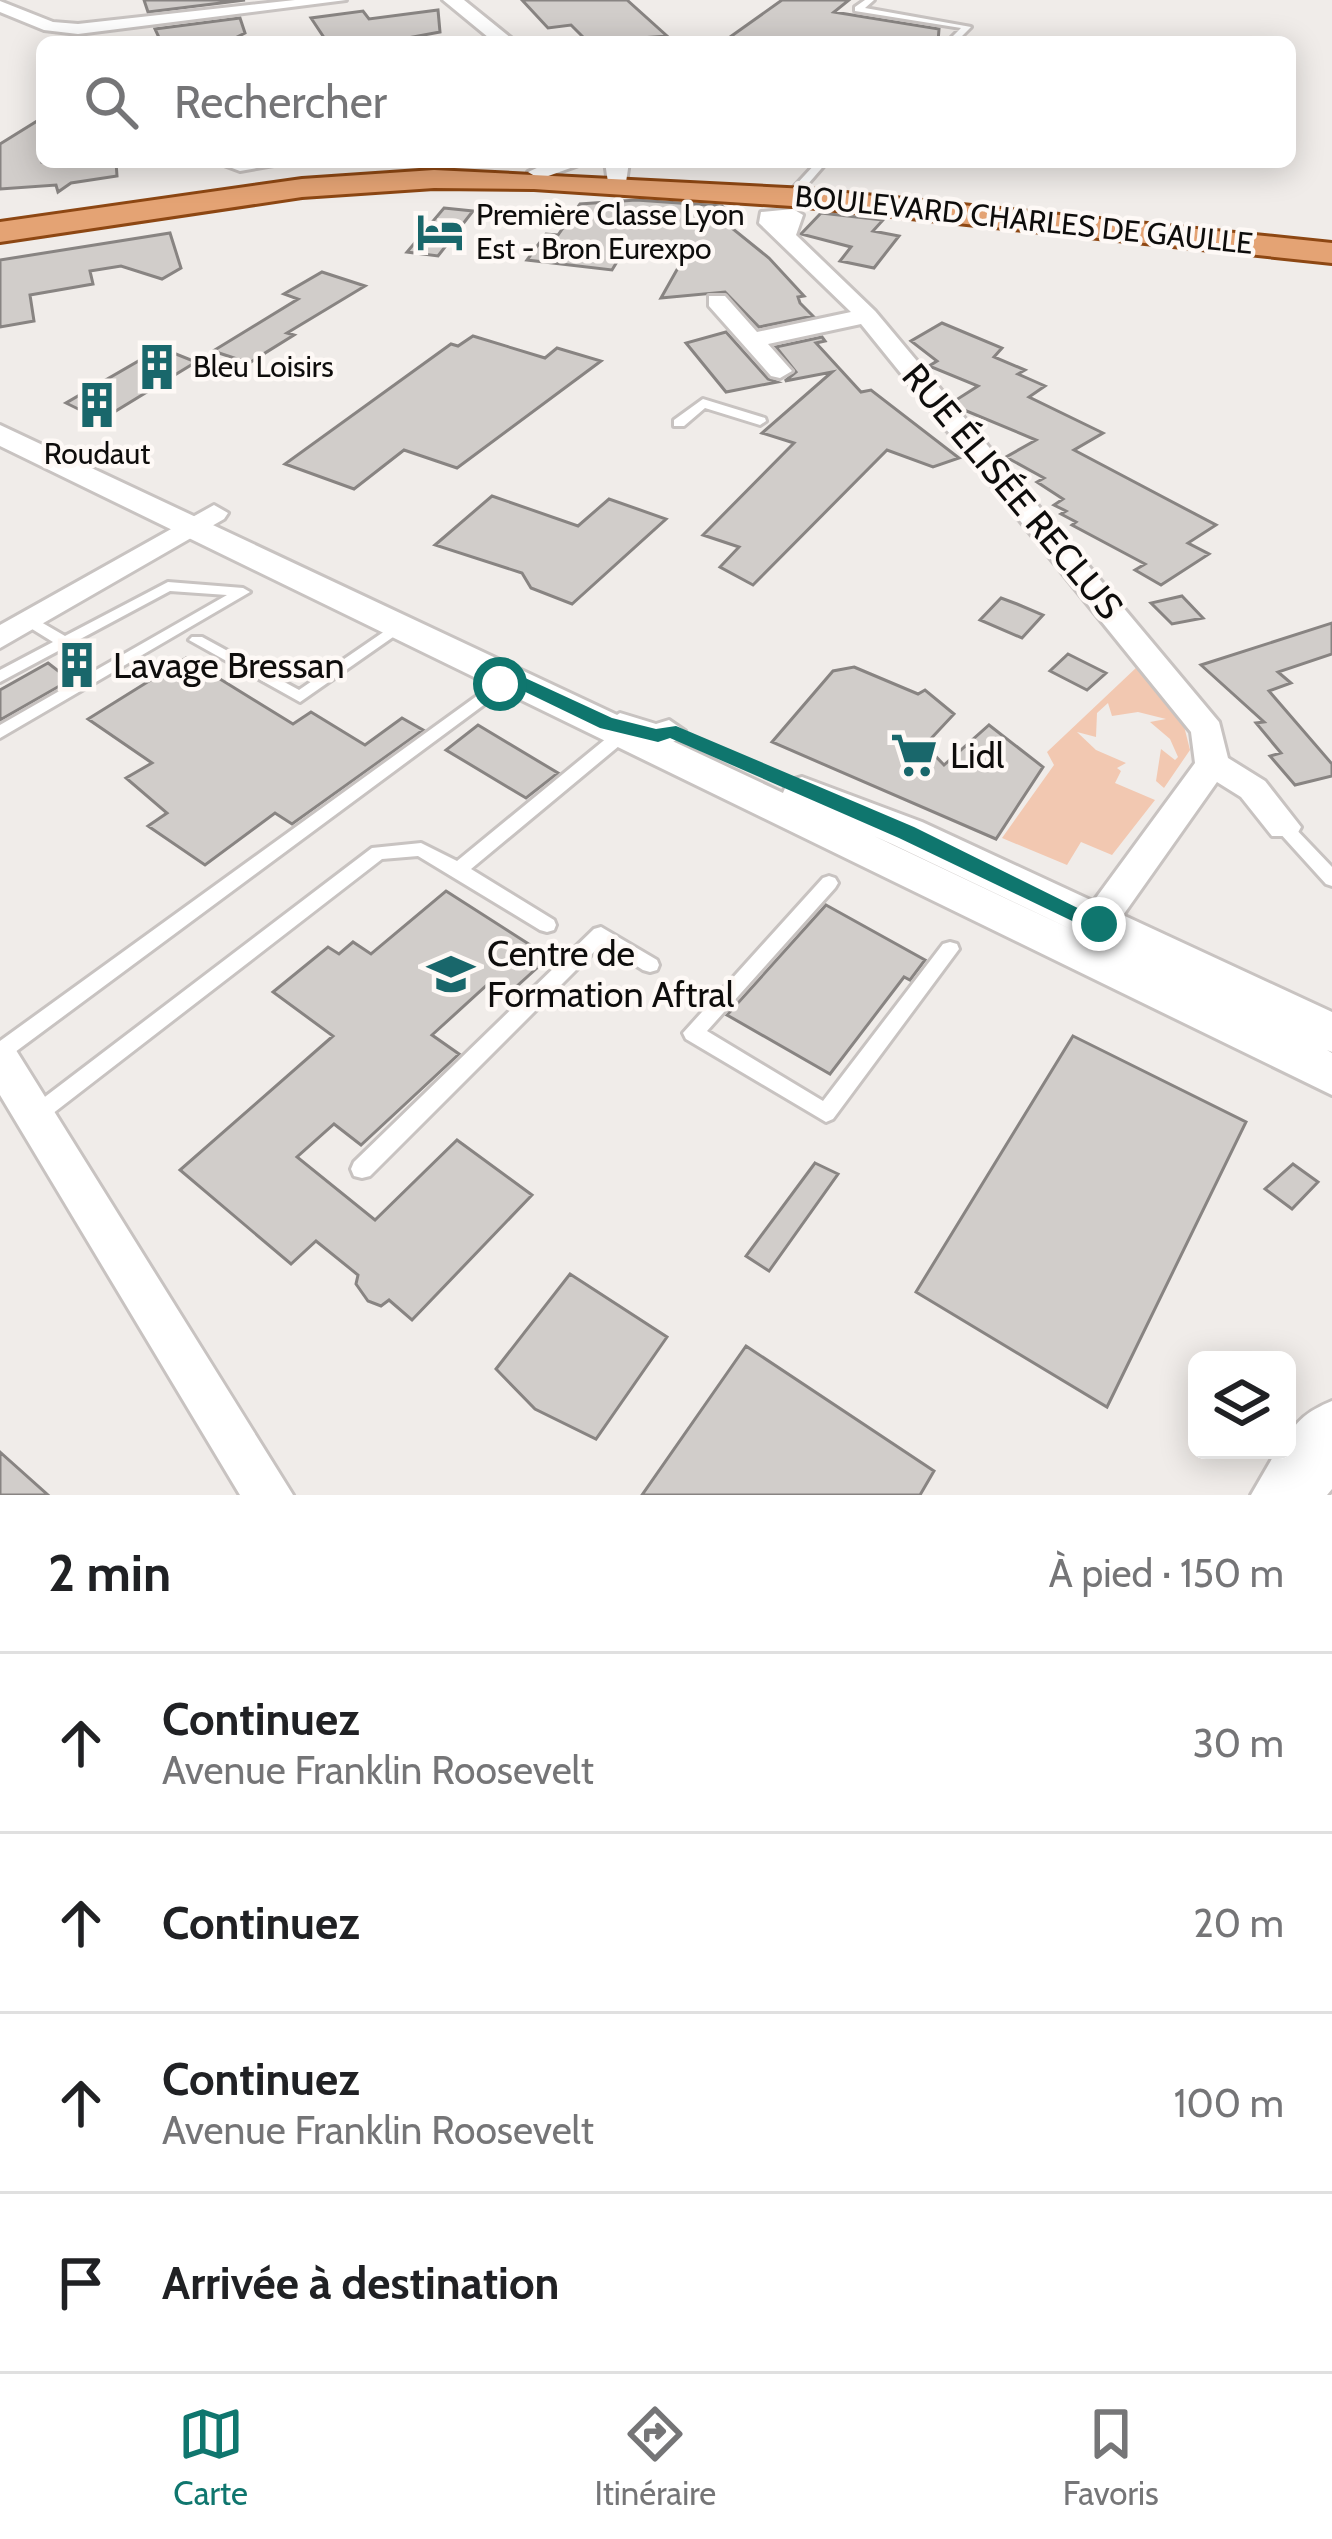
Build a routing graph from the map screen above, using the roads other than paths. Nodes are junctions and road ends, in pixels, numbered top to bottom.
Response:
1 (153, 0) edge
2 (338, 0) edge
3 (452, 0) edge
4 (870, 0) edge
5 (0, 6) edge
6 (103, 31) junction
7 (498, 36) edge
8 (958, 36) edge
9 (817, 168) edge
10 (602, 171) edge
11 (535, 181) junction
12 (797, 190) junction
13 (0, 227) edge
14 (785, 236) dead end
15 (1332, 236) edge
16 (1332, 253) edge
17 (717, 301) dead end
18 (867, 316) junction
19 (751, 340) junction
20 (780, 371) dead end
21 (0, 414) edge
22 (760, 421) dead end
23 (679, 423) dead end
24 (0, 434) edge
25 (193, 515) junction
26 (15, 617) edge
27 (401, 625) junction
28 (0, 638) edge
29 (197, 640) dead end
30 (64, 642) junction
31 (0, 677) edge
32 (510, 677) junction
33 (616, 728) junction
34 (670, 731) junction
35 (0, 732) edge
36 (1213, 764) junction
37 (1285, 827) joint
38 (458, 870) junction
39 (1332, 879) edge
40 (829, 883) dead end
41 (547, 925) dead end
42 (1087, 939) junction
43 (950, 949) dead end
44 (650, 965) dead end
45 (1332, 1034) edge
46 (0, 1055) edge
47 (1332, 1076) edge
48 (36, 1115) junction
49 (362, 1168) dead end
50 (1332, 1434) edge
51 (268, 1495) edge
52 (1286, 1495) edge

1 - 6 street
2 - 6 street
3 - 7 street
4 - 8 lane
5 - 6 street
9 - 12 lane
10 - 11 main road, BOULEVARD CHARLES DE GAULLE
10 - 12 main road
10 - 16 main road, BOULEVARD CHARLES DE GAULLE
11 - 13 main road, BOULEVARD CHARLES DE GAULLE
11 - 13 main road, BOULEVARD CHARLES DE GAULLE
12 - 15 main road
14 - 18 street, RUE ÉLISÉE RECLUS
17 - 19 street
18 - 19 street
18 - 36 street, RUE ÉLISÉE RECLUS
19 - 20 street
21 - 25 street
22 - 23 lane
24 - 25 street
25 - 26 street
25 - 27 street
25 - 34 street
26 - 28 street
26 - 30 lane
27 - 29 lane
27 - 32 street
30 - 31 lane
30 - 35 lane
32 - 33 street
32 - 46 lane
33 - 34 street
33 - 38 lane
33 - 42 street
34 - 42 street
36 - 37 street
36 - 42 street
37 - 39 lane
38 - 41 lane
38 - 48 lane
40 - 43 lane
42 - 45 street
42 - 47 street
44 - 49 lane
46 - 48 street
48 - 51 street
50 - 52 main road

